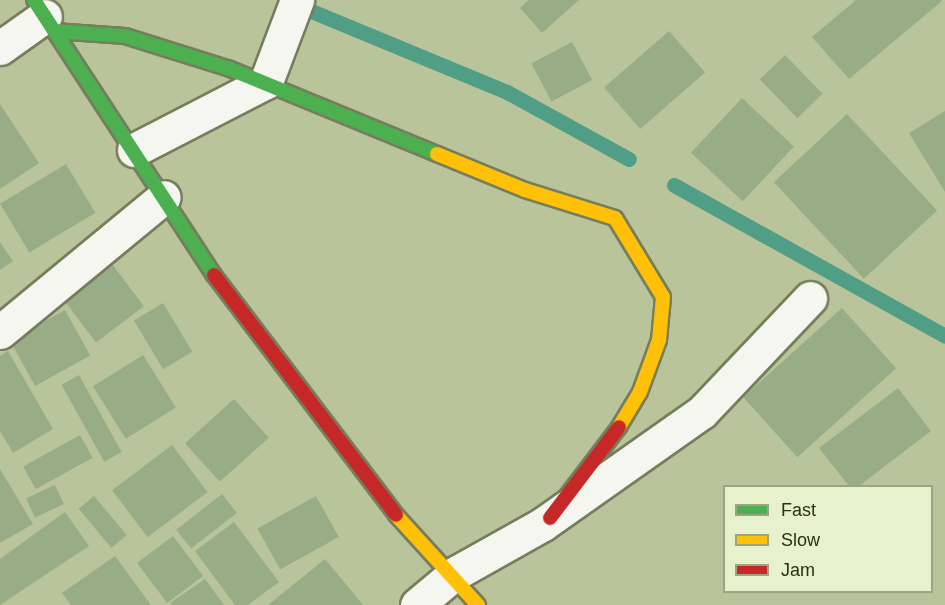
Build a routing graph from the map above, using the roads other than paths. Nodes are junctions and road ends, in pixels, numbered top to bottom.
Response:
1 (297, 4) edge
2 (44, 16) edge
3 (0, 48) edge
4 (266, 82) junction
5 (134, 150) junction
6 (164, 196) junction
7 (810, 298) dead end
8 (0, 332) edge
9 (550, 518) junction
10 (454, 574) junction
11 (417, 605) edge
12 (478, 605) edge

1 - 4 street
2 - 3 street
2 - 4 street
2 - 5 street
4 - 5 street
4 - 9 street
5 - 6 street
6 - 8 street
6 - 10 street
7 - 9 street
9 - 10 street
10 - 11 street
10 - 12 street

